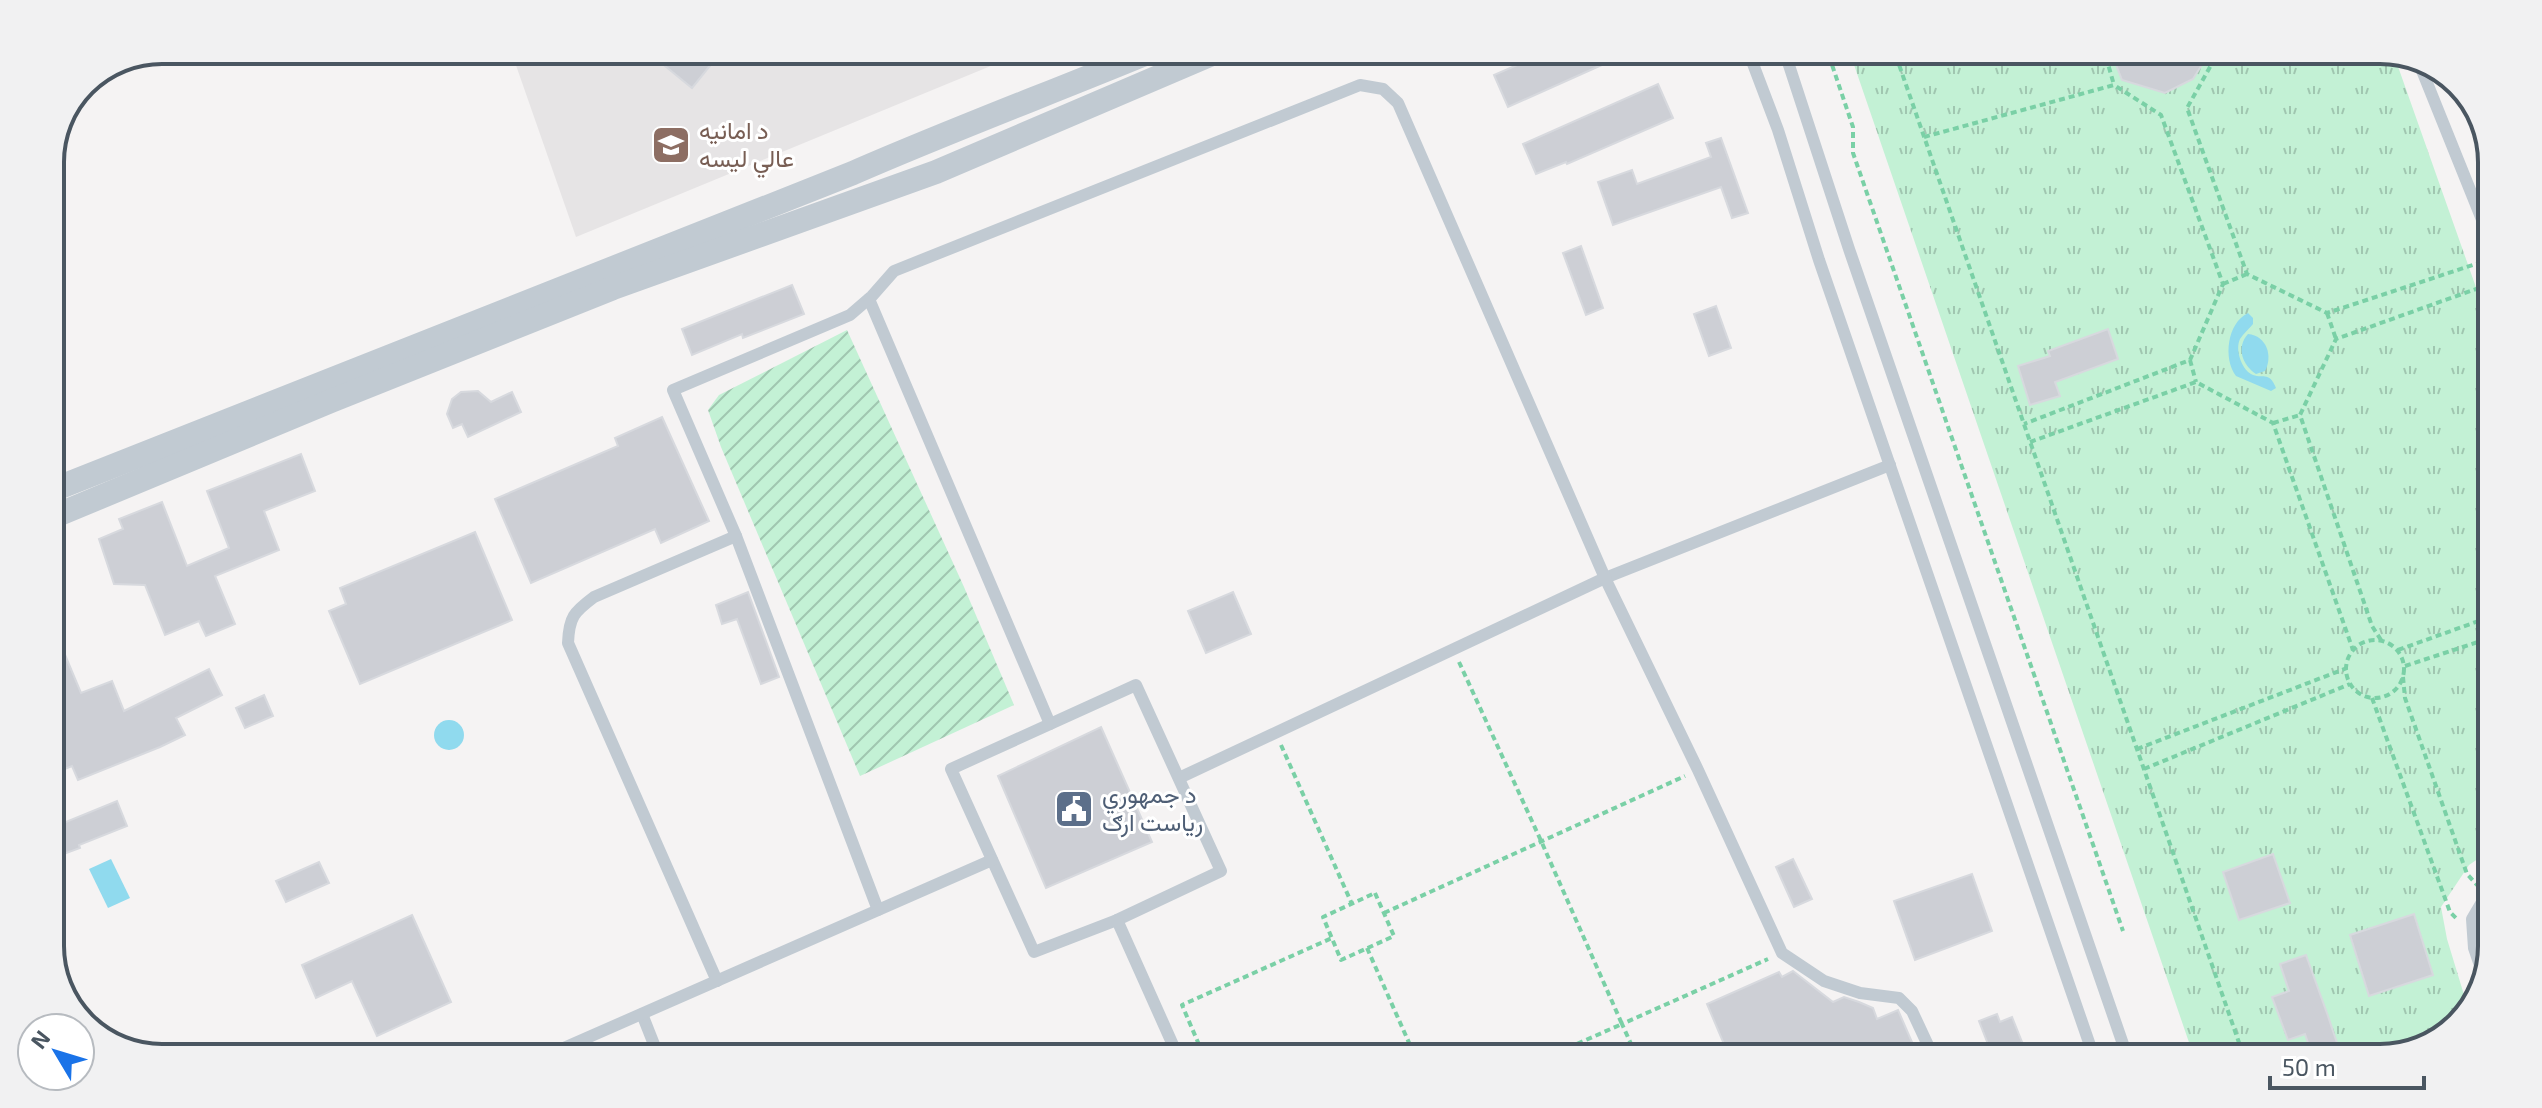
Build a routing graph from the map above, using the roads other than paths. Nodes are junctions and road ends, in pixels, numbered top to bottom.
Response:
1 (1122, 64) edge
2 (1188, 64) edge
3 (1753, 64) edge
4 (1789, 64) edge
5 (2423, 74) edge
6 (2478, 210) edge
7 (732, 233) junction
8 (869, 299) junction
9 (1890, 465) junction
10 (64, 486) edge
11 (64, 512) edge
12 (736, 536) junction
13 (1605, 578) junction
14 (1050, 724) junction
15 (1179, 778) junction
16 (992, 860) junction
17 (2478, 908) edge
18 (878, 910) junction
19 (1117, 920) junction
20 (2477, 956) edge
21 (717, 981) junction
22 (642, 1014) junction
23 (573, 1044) edge
24 (654, 1044) edge
25 (1173, 1044) edge
26 (1927, 1044) edge
27 (2090, 1044) edge
28 (2123, 1044) edge

1 - 7 street
2 - 7 street
3 - 9 lane
4 - 28 lane
5 - 6 lane
7 - 10 street
7 - 11 street
8 - 12 lane
8 - 13 lane
8 - 14 lane
9 - 13 lane
9 - 27 lane
12 - 18 lane
12 - 21 lane
13 - 15 lane
13 - 26 lane
14 - 15 lane
14 - 16 lane
15 - 19 lane
16 - 18 lane
16 - 19 lane
17 - 20 lane
18 - 21 lane
19 - 25 lane
21 - 22 lane
22 - 23 lane
22 - 24 lane

